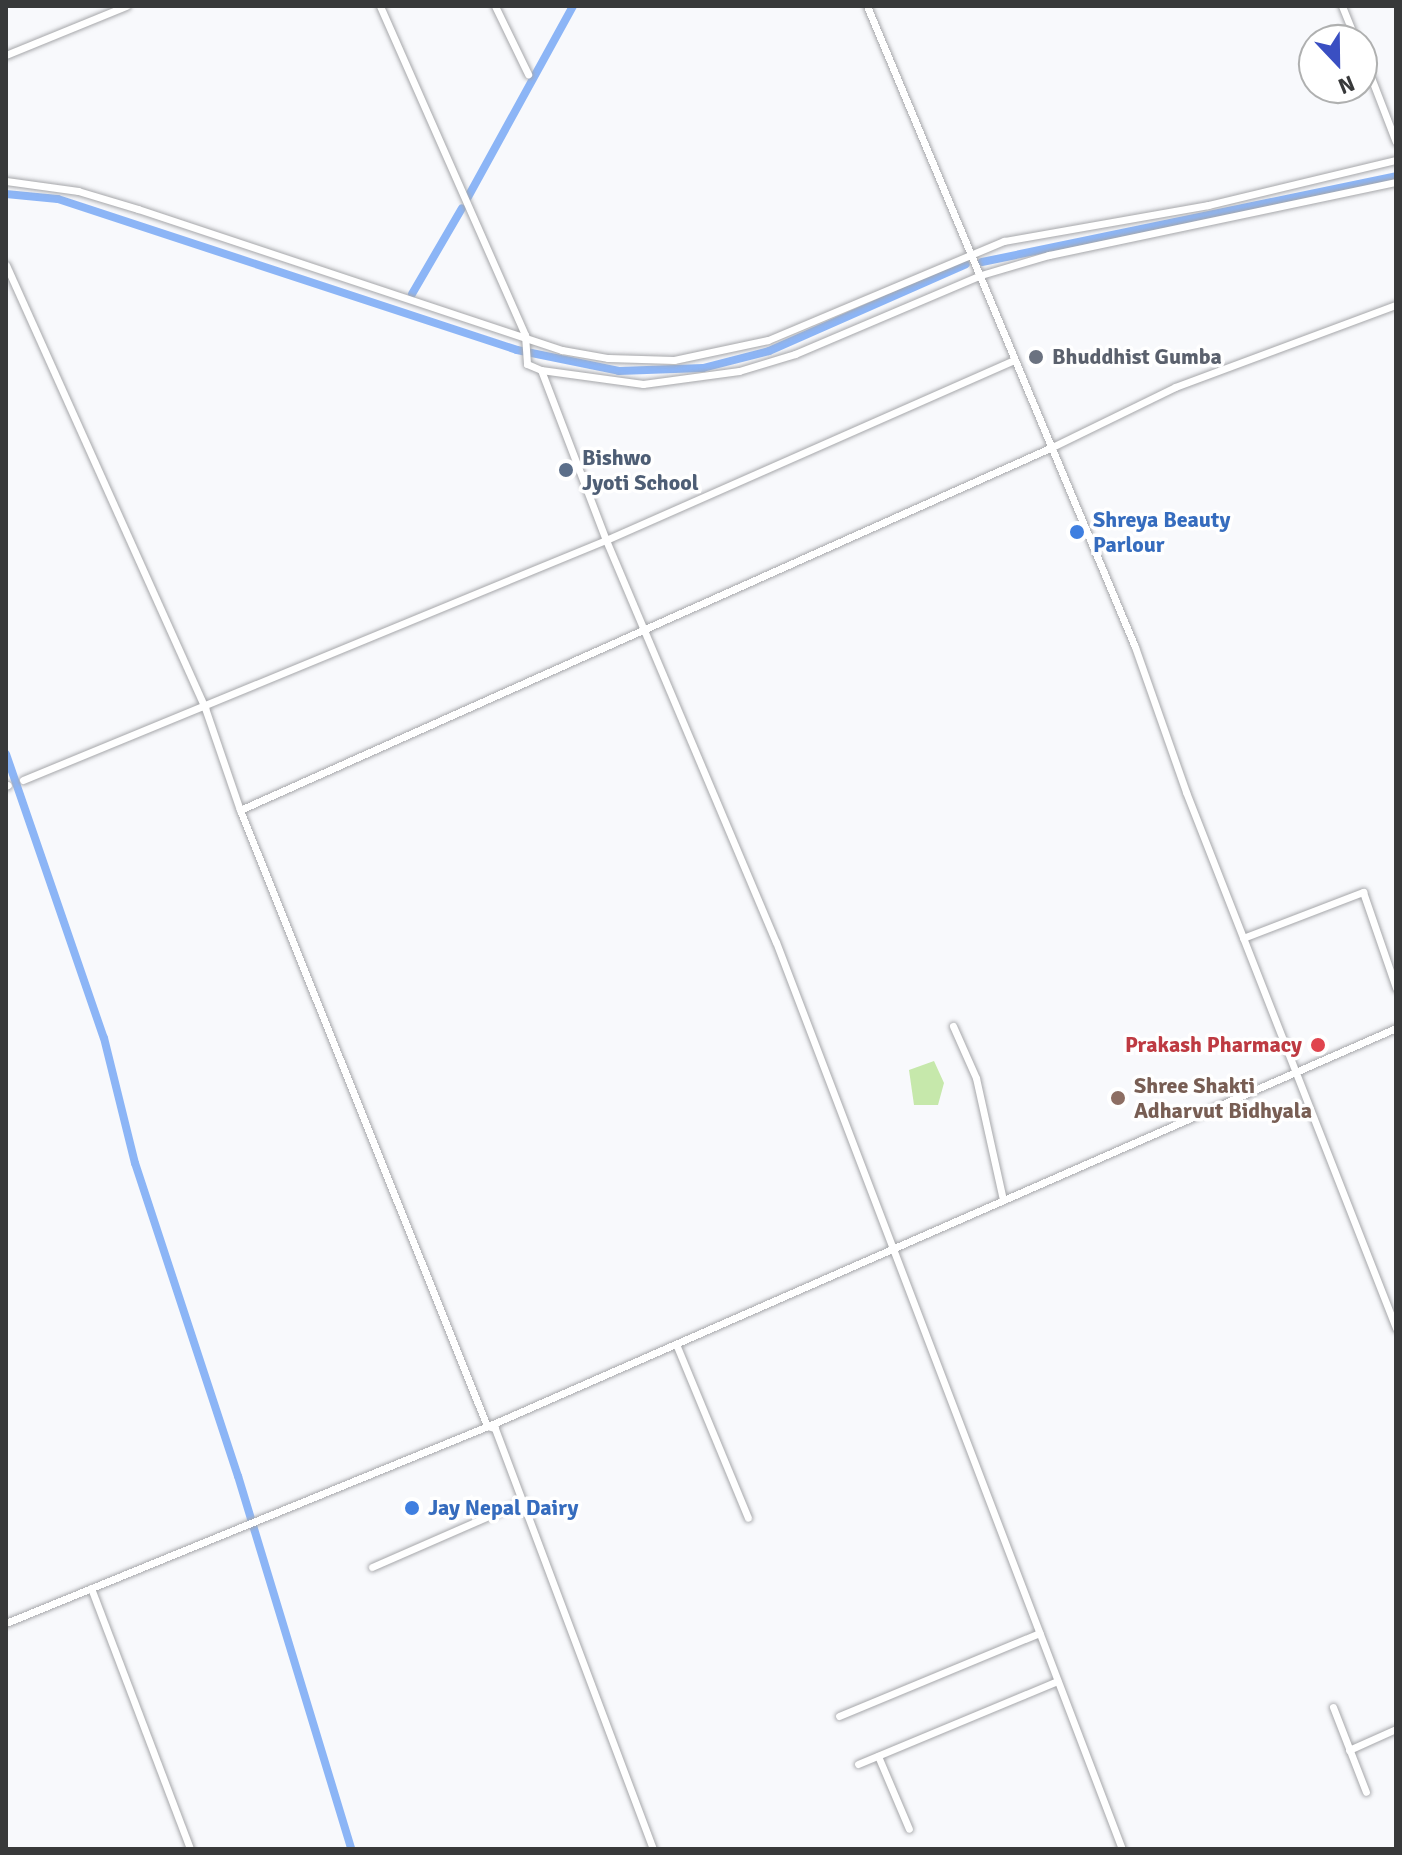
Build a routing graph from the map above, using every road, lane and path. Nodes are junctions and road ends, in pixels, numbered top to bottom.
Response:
1 (126, 6) edge
2 (380, 6) edge
3 (495, 6) edge
4 (867, 6) edge
5 (6, 55) edge
6 (528, 74) dead end
7 (1378, 95) edge
8 (1396, 142) edge
9 (1396, 160) edge
10 (6, 181) edge
11 (1396, 182) edge
12 (969, 253) junction
13 (6, 265) edge
14 (981, 275) junction
15 (1396, 305) edge
16 (525, 335) junction
17 (1014, 360) junction
18 (541, 370) junction
19 (1050, 448) junction
20 (606, 540) junction
21 (645, 627) junction
22 (205, 708) junction
23 (23, 780) dead end
24 (240, 810) junction
25 (1243, 938) junction
26 (1396, 988) edge
27 (953, 1026) dead end
28 (1396, 1028) edge
29 (1296, 1072) junction
30 (1003, 1200) junction
31 (890, 1250) junction
32 (1396, 1328) edge
33 (676, 1344) junction
34 (487, 1426) junction
35 (523, 1501) junction
36 (748, 1518) dead end
37 (372, 1567) dead end
38 (91, 1588) junction
39 (6, 1623) edge
40 (1039, 1633) junction
41 (1057, 1681) junction
42 (1333, 1707) dead end
43 (839, 1716) dead end
44 (1396, 1729) edge
45 (1349, 1750) junction
46 (878, 1756) junction
47 (858, 1764) dead end
48 (1366, 1792) dead end
49 (909, 1829) dead end
50 (190, 1849) edge
51 (653, 1849) edge
52 (1122, 1849) edge

1 - 5 street
2 - 16 street
3 - 6 street
4 - 12 street
7 - 8 street
9 - 12 street
10 - 16 street
11 - 14 street
12 - 14 street
12 - 16 street
13 - 22 street
14 - 17 street
14 - 18 street
15 - 19 street
16 - 18 street
17 - 19 street
17 - 20 street
18 - 20 street
19 - 21 street
19 - 25 street
20 - 21 street
20 - 22 street
21 - 24 street
21 - 31 street
22 - 23 street
22 - 24 street
24 - 34 street
25 - 26 street
25 - 29 street
27 - 30 street
28 - 29 street
29 - 30 street
29 - 32 street
30 - 31 street
31 - 33 street
31 - 40 street
33 - 34 street
33 - 36 street
34 - 35 street
34 - 38 street
35 - 37 street
35 - 51 street
38 - 39 street
38 - 50 street
40 - 41 street
40 - 43 street
41 - 46 street
41 - 52 street
42 - 45 street
44 - 45 street
45 - 48 street
46 - 47 street
46 - 49 street

